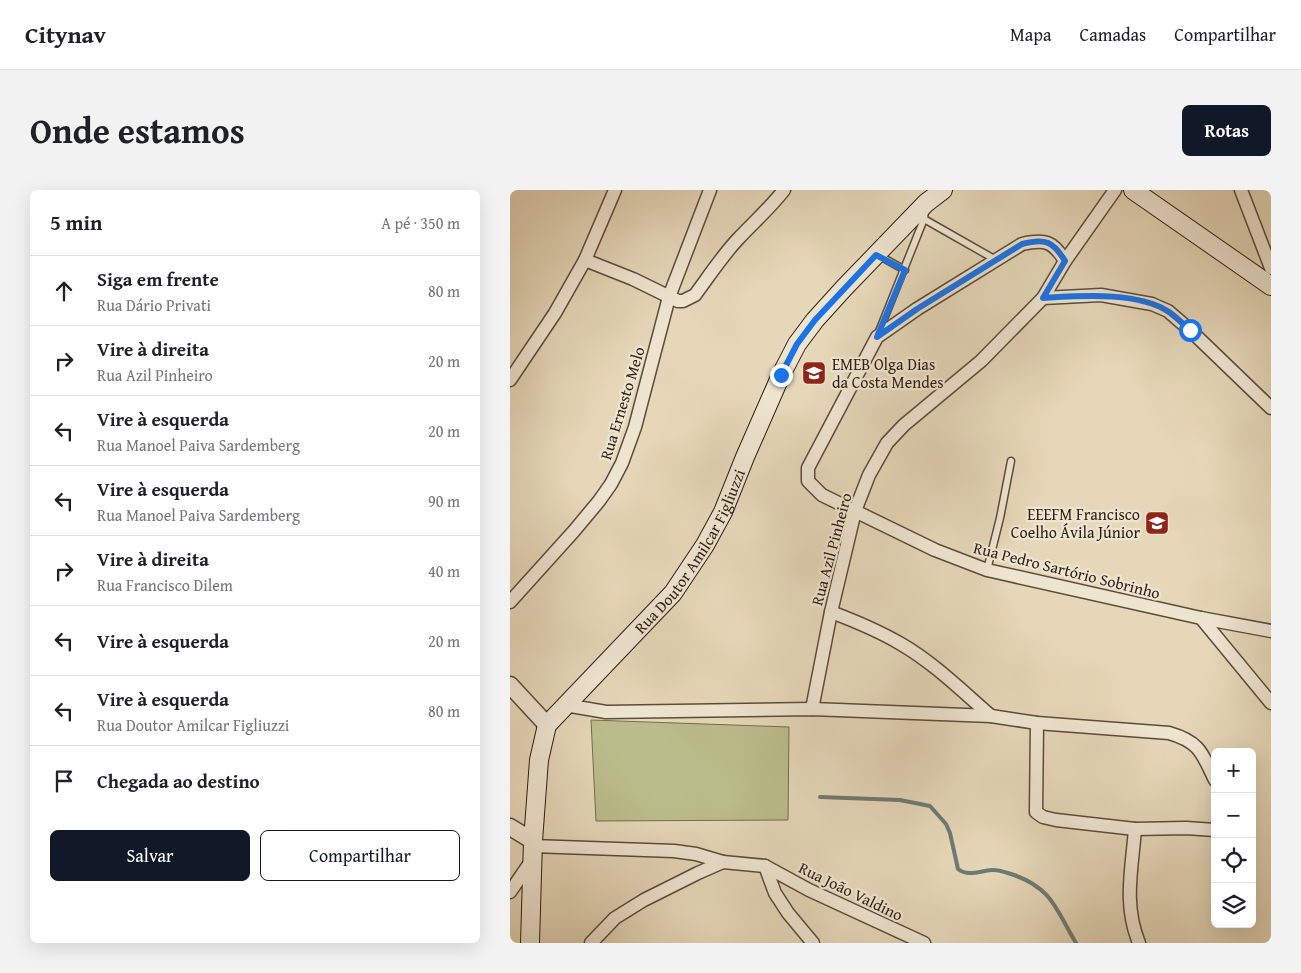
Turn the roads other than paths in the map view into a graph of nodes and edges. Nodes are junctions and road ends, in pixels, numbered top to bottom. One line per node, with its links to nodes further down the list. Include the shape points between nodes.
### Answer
1 (614, 190): 10 (street)
2 (710, 190): 16 (street, Rua Ernesto Melo)
3 (784, 190): 16 (street, via 764,215 738,239 695,295 683,301)
4 (943, 190): 8 (main road, Rua Doutor Amilcar Figliuzzi)
5 (1115, 190): 12 (street, Rua Azil Pinheiro)
6 (1133, 190): 15 (main road)
7 (1241, 190): 13 (street)
8 (927, 204): 9 (main road, Rua Doutor Amilcar Figliuzzi); 11 (lane); 14 (lane)
9 (876, 255): 14 (lane); 30 (main road, Rua Doutor Amilcar Figliuzzi, via 797,344 723,512 673,593)
10 (585, 260): 16 (street); 19 (street)
11 (996, 260): 12 (street, via 1022,244 1046,241); 18 (street)
12 (1065, 261): 17 (street, Rua Azil Pinheiro)
13 (1271, 268)
14 (905, 270): 18 (lane)
15 (1271, 286)
16 (669, 297): 24 (street, Rua Ernesto Melo, via 635,427 612,484)
17 (1043, 298): 20 (street, via 1101,295 1152,304 1168,311); 22 (street, Rua Azil Pinheiro, via 982,361 904,425 887,444 869,475)
18 (877, 337): 22 (street, Rua Pedro Sartório Sobrinho, via 808,468 808,481 812,486 822,495)
19 (510, 380)
20 (1271, 408)
21 (1011, 461): 23 (lane)
22 (855, 511): 23 (street, Rua Pedro Sartório Sobrinho, via 935,550); 25 (street, Rua Azil Pinheiro)
23 (987, 570): 26 (street, Rua Pedro Sartório Sobrinho)
24 (510, 602)
25 (831, 612): 31 (street, Rua Azil Pinheiro); 32 (street, via 902,644)
26 (1201, 618): 27 (street, Rua Pedro Sartório Sobrinho); 29 (street)
27 (1271, 631)
28 (510, 685): 34 (street)
29 (1271, 703)
30 (565, 705): 31 (street, via 606,712); 34 (main road, Rua Doutor Amilcar Figliuzzi)
31 (812, 709): 32 (street)
32 (992, 716): 33 (street)
33 (1037, 723): 35 (street, via 1169,733 1187,738 1199,749); 37 (street, via 1036,812 1056,820)
34 (547, 725): 39 (main road, Rua Doutor Amilcar Figliuzzi, via 539,760)
35 (1211, 772)
36 (510, 827): 39 (street)
37 (1136, 829): 38 (street); 47 (street, via 1129,906)
38 (1211, 830)
39 (532, 849): 40 (street, via 674,851); 42 (street); 43 (main road, Rua Doutor Amilcar Figliuzzi)
40 (723, 862): 41 (street); 44 (street, via 644,900 615,918)
41 (765, 866): 45 (street, via 774,893); 46 (street, Rua João Valdino)
42 (510, 892)
43 (530, 943)
44 (591, 943)
45 (813, 943)
46 (924, 943)
47 (1139, 943)

